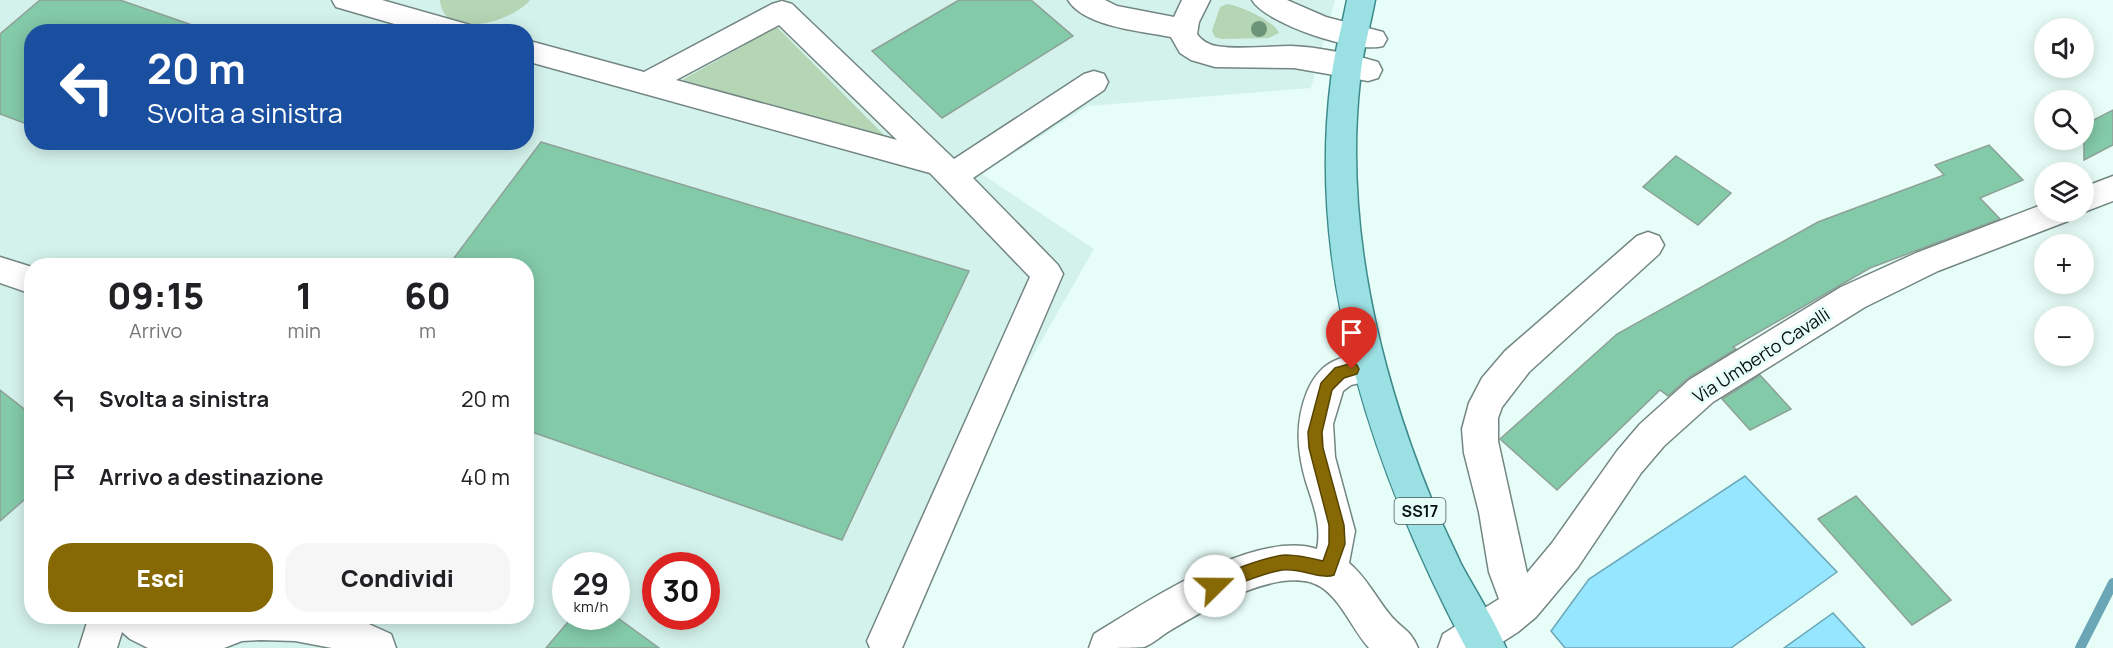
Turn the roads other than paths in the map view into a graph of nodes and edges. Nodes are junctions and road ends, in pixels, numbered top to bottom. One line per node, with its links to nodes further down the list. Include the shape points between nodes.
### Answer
1 (346, 0): 9 (street)
2 (1082, 0): 10 (street, via 1110,15)
3 (1196, 0): 10 (street)
4 (1266, 0): 8 (street)
5 (1361, 0): 11 (main road)
6 (1383, 0): 11 (main road)
7 (793, 6): 16 (street); 17 (street)
8 (1295, 18): 11 (street); 13 (street, via 1306,31 1305,43 1299,51)
9 (432, 24)
10 (1183, 29): 13 (street, via 1190,47 1210,56)
11 (1363, 37): 14 (main road)
12 (534, 52): 16 (street)
13 (1281, 57): 14 (street)
14 (1357, 67): 24 (main road, via 1357,252)
15 (1094, 82): 17 (street)
16 (647, 83): 17 (street)
17 (946, 170): 33 (street, via 1047,274)
18 (2113, 188): 19 (street)
19 (2094, 196)
20 (2034, 221): 26 (street, Via Umberto Cavalli, via 1927,262 1853,297 1701,391 1652,435 1629,462 1565,555)
21 (1648, 245): 26 (street, via 1522,358 1486,401 1481,419 1482,447 1507,569)
22 (0, 270): 23 (street)
23 (24, 278)
24 (1365, 351): 25 (street, via 1326,387 1315,432 1337,525 1337,544); 34 (main road, SS17, via 1403,469)
25 (1328, 570): 36 (street, via 1284,562 1230,578); 37 (street, via 1345,583 1384,637)
26 (1523, 603): 34 (street, Via Umberto Cavalli)
27 (106, 624): 35 (street)
28 (139, 624): 31 (street, via 158,635 185,639)
29 (261, 624): 31 (street)
30 (312, 624): 32 (street)
31 (226, 630)
32 (370, 637)
33 (886, 641)
34 (1474, 643)
35 (98, 648)
36 (1108, 648)
37 (1400, 648)

